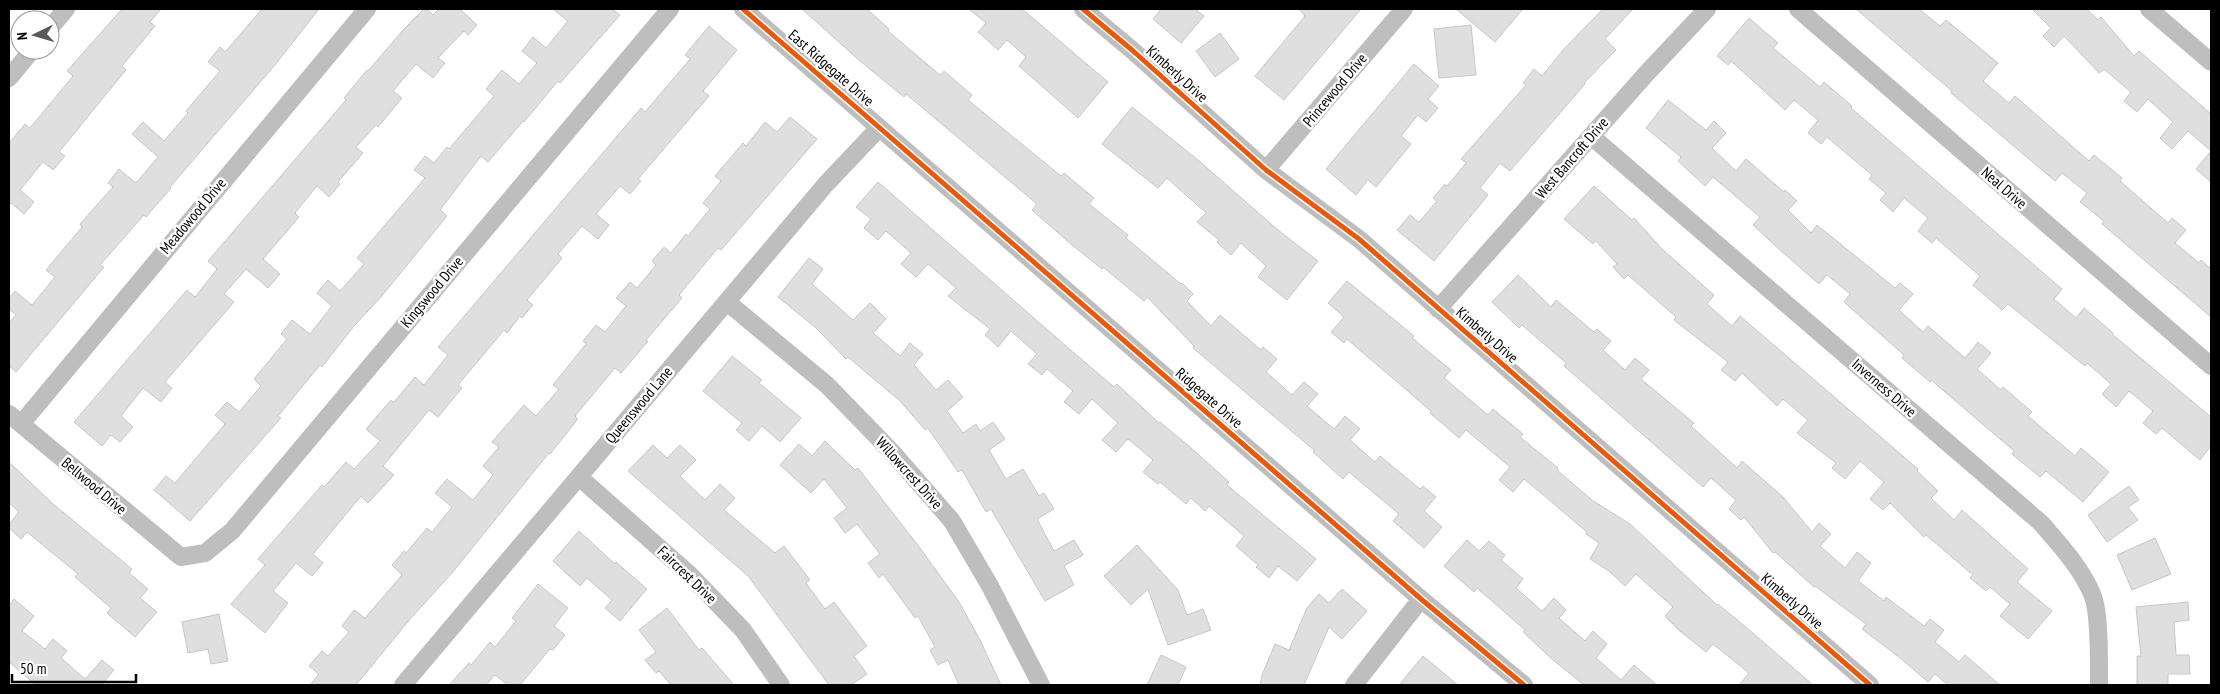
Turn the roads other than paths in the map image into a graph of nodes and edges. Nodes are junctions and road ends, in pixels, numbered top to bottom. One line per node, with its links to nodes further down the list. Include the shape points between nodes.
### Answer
1 (366, 9): 18 (street, Meadowood Drive)
2 (670, 9): 20 (street, Kingswood Drive, via 232,531 205,553)
3 (743, 9): 12 (street, East Ridgegate Drive)
4 (1083, 9): 14 (street, Kimberly Drive)
5 (1404, 9): 14 (street, Princewood Drive)
6 (1707, 9): 13 (street, West Bancroft Drive)
7 (1798, 9): 17 (street, Neal Drive)
8 (2149, 9): 10 (street)
9 (24, 60): 11 (street)
10 (2211, 62)
11 (9, 78)
12 (879, 128): 15 (street, Queenswood Lane, via 826,184); 21 (street, Ridgegate Drive)
13 (1591, 136): 16 (street, West Bancroft Drive); 28 (street, Inverness Drive, via 2041,523 2070,555 2093,596)
14 (1266, 170): 16 (street, Kimberly Drive, via 1354,234)
15 (727, 302): 19 (street, Queenswood Lane); 24 (street, Willowcrest Drive, via 827,385 892,452 952,521 990,586)
16 (1438, 309): 27 (street, Kimberly Drive)
17 (2211, 366)
18 (15, 419): 20 (street, Bellwood Drive)
19 (579, 477): 22 (street, Queenswood Lane); 23 (street, Faircrest Drive, via 689,574 723,609 743,630)
20 (181, 557)
21 (1421, 599): 25 (street); 26 (street, Ridgegate Drive)
22 (403, 685)
23 (781, 685)
24 (1040, 685)
25 (1354, 685)
26 (1524, 685)
27 (1870, 685)
28 (2099, 685)

